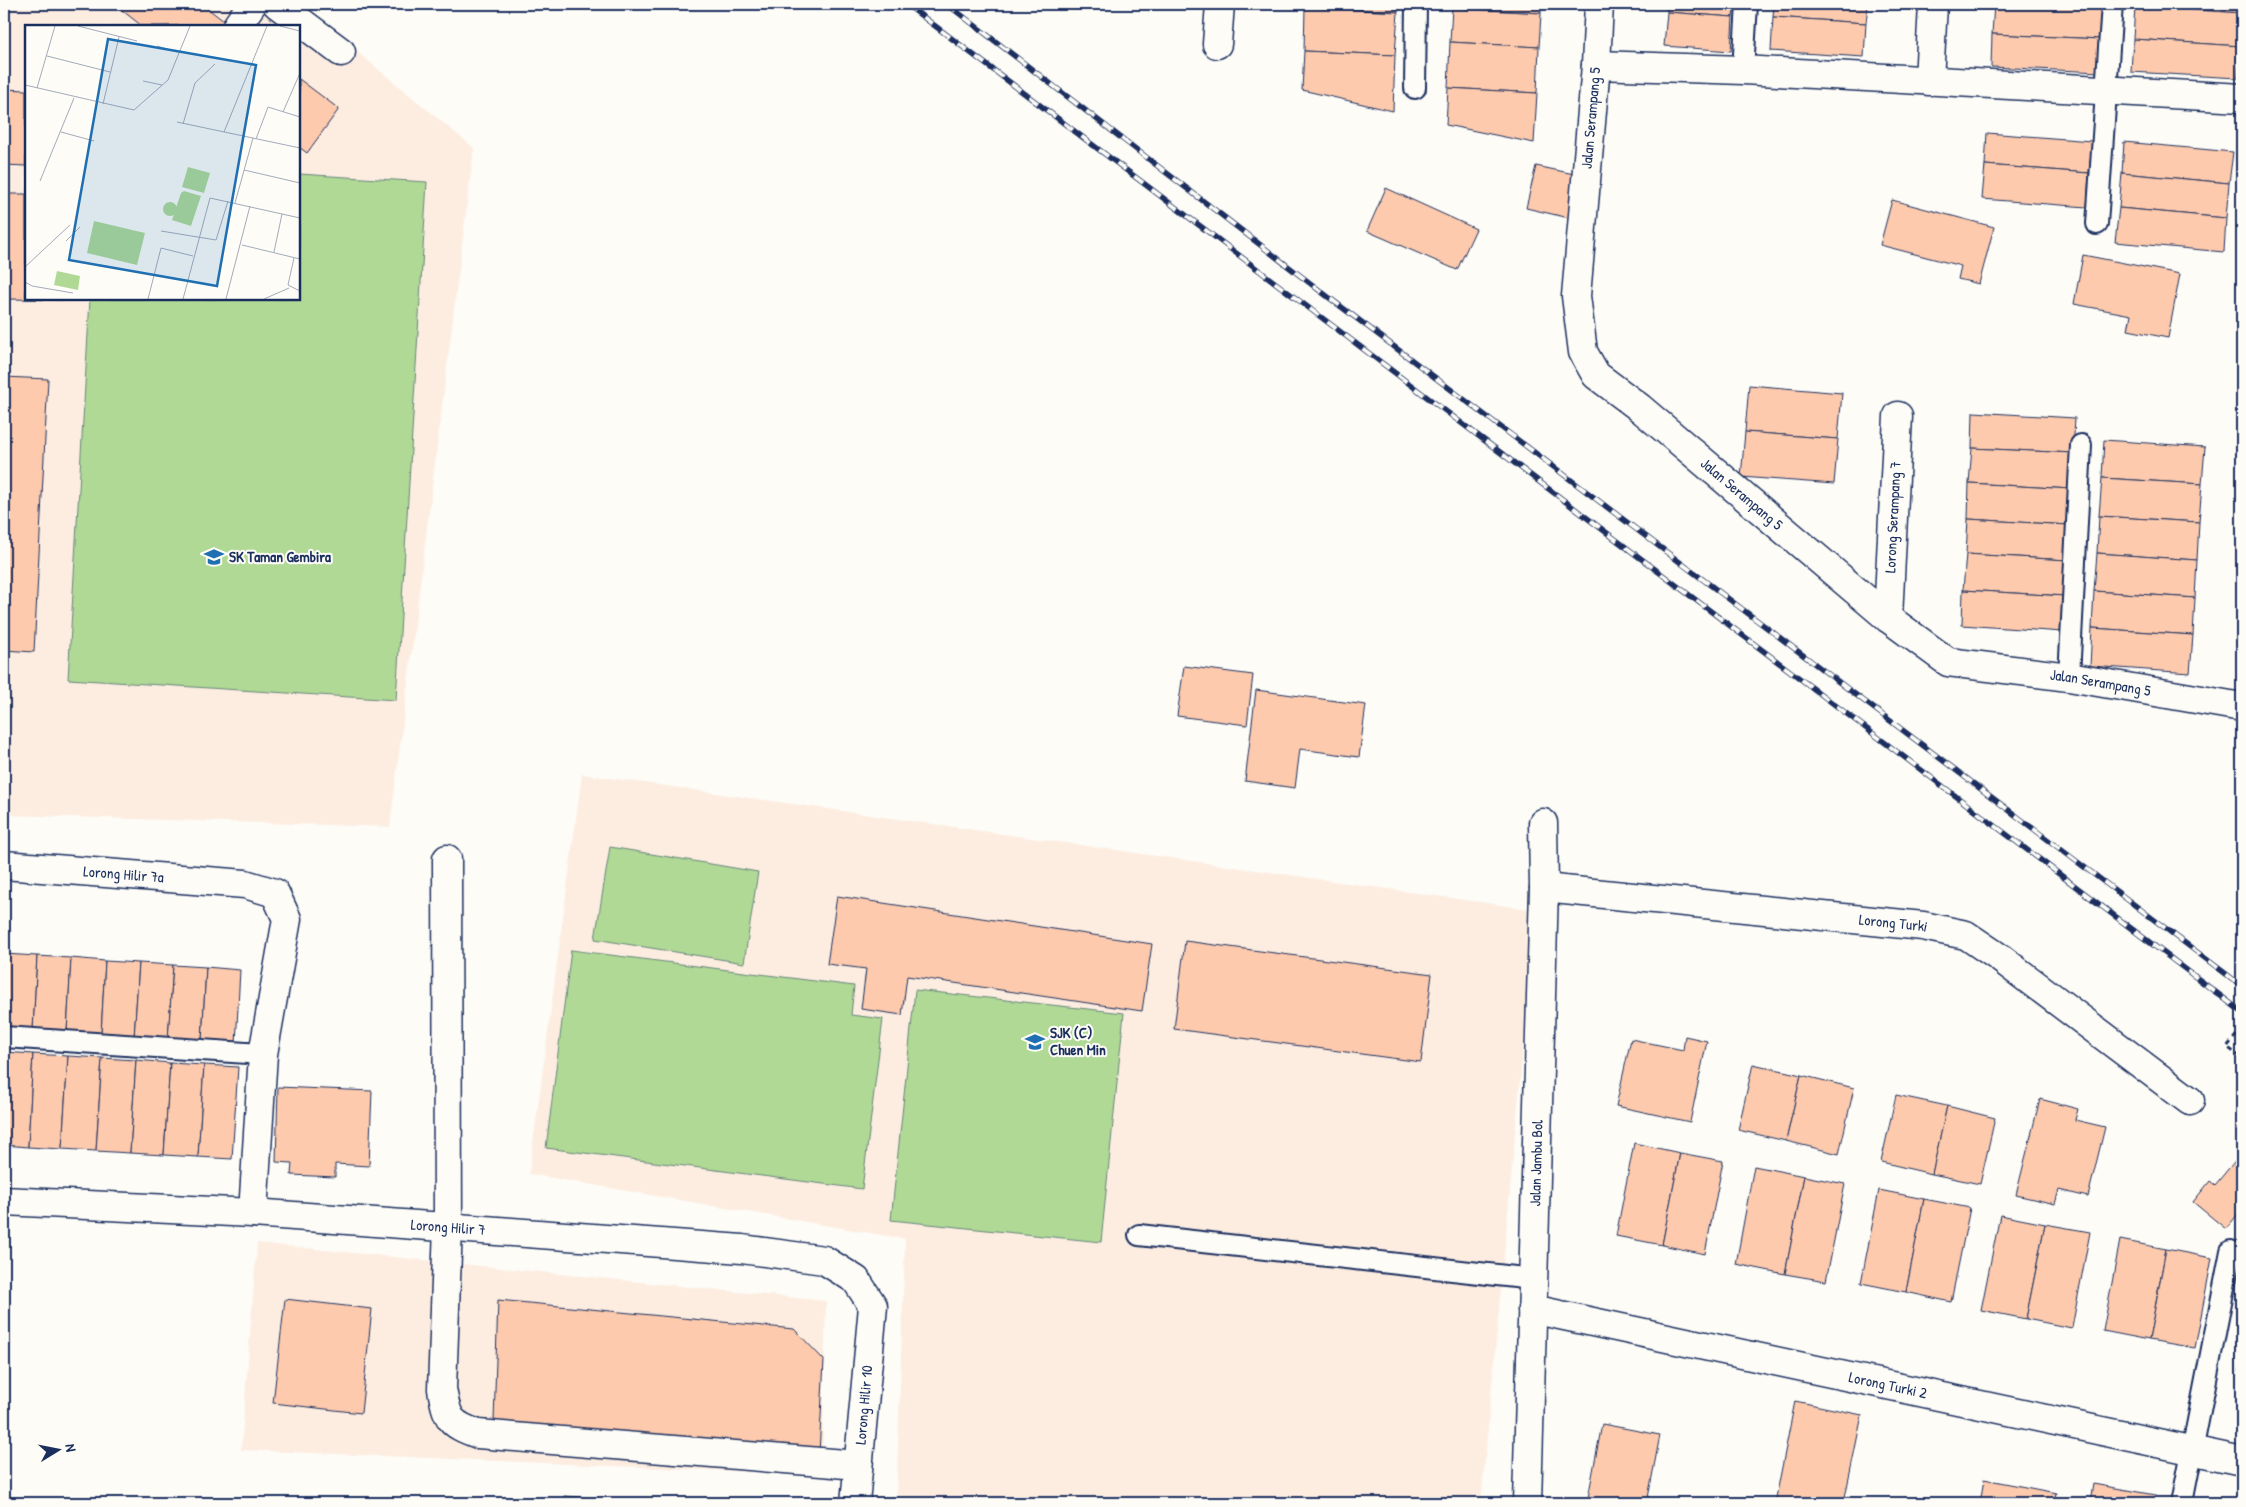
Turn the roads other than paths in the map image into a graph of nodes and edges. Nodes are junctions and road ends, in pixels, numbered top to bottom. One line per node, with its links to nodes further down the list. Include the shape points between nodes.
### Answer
1 (252, 4): 9 (street)
2 (277, 4): 11 (street)
3 (1220, 4): 10 (street)
4 (1416, 4): 15 (lane)
5 (1598, 4): 12 (street, Jalan Serampang 5)
6 (1747, 4): 13 (lane)
7 (1933, 4): 14 (street)
8 (2112, 4): 16 (lane)
9 (238, 25)
10 (1217, 44)
11 (341, 52)
12 (1596, 65): 13 (street); 21 (street, Jalan Serampang 5, via 1576,296 1583,352 1596,375 1640,408)
13 (1743, 70): 14 (street)
14 (1929, 81): 16 (street)
15 (1415, 88)
16 (2108, 90): 17 (street); 18 (lane)
17 (2242, 98)
18 (2096, 224)
19 (1898, 416): 21 (street, Lorong Serampang 7)
20 (2081, 444): 22 (lane)
21 (1888, 618): 22 (street, Jalan Serampang 5, via 1948,662)
22 (2069, 677): 23 (street, Jalan Serampang 5)
23 (2242, 707)
24 (1543, 824): 27 (street, Jalan Jambu Bol)
25 (447, 858): 33 (street)
26 (4, 865): 29 (street, Lorong Hilir 7a, via 244,884 275,893 287,919)
27 (1544, 888): 30 (street, Lorong Turki, via 1924,926 1966,935); 36 (street, Jalan Jambu Bol)
28 (4, 1038): 29 (lane)
29 (263, 1054): 32 (street, Lorong Hilir 7a)
30 (2190, 1101)
31 (4, 1200): 32 (street, Lorong Hilir 7)
32 (253, 1213): 33 (street, Lorong Hilir 7)
33 (448, 1227): 37 (street, Lorong Hilir 7, via 742,1250 824,1260 856,1280); 41 (street, via 442,1389 446,1414 457,1427 478,1434)
34 (1139, 1235): 36 (lane)
35 (2231, 1251): 39 (lane)
36 (1533, 1279): 38 (street, Jalan Jambu Bol)
37 (873, 1306): 41 (street, Lorong Hilir 10)
38 (1532, 1309): 39 (street, Lorong Turki 2); 43 (street, Jalan Jambu Bol)
39 (2193, 1451): 40 (street, Lorong Turki 2); 44 (lane)
40 (2242, 1462)
41 (858, 1464): 42 (street, Lorong Hilir 10)
42 (855, 1503)
43 (1527, 1503)
44 (2182, 1503)

